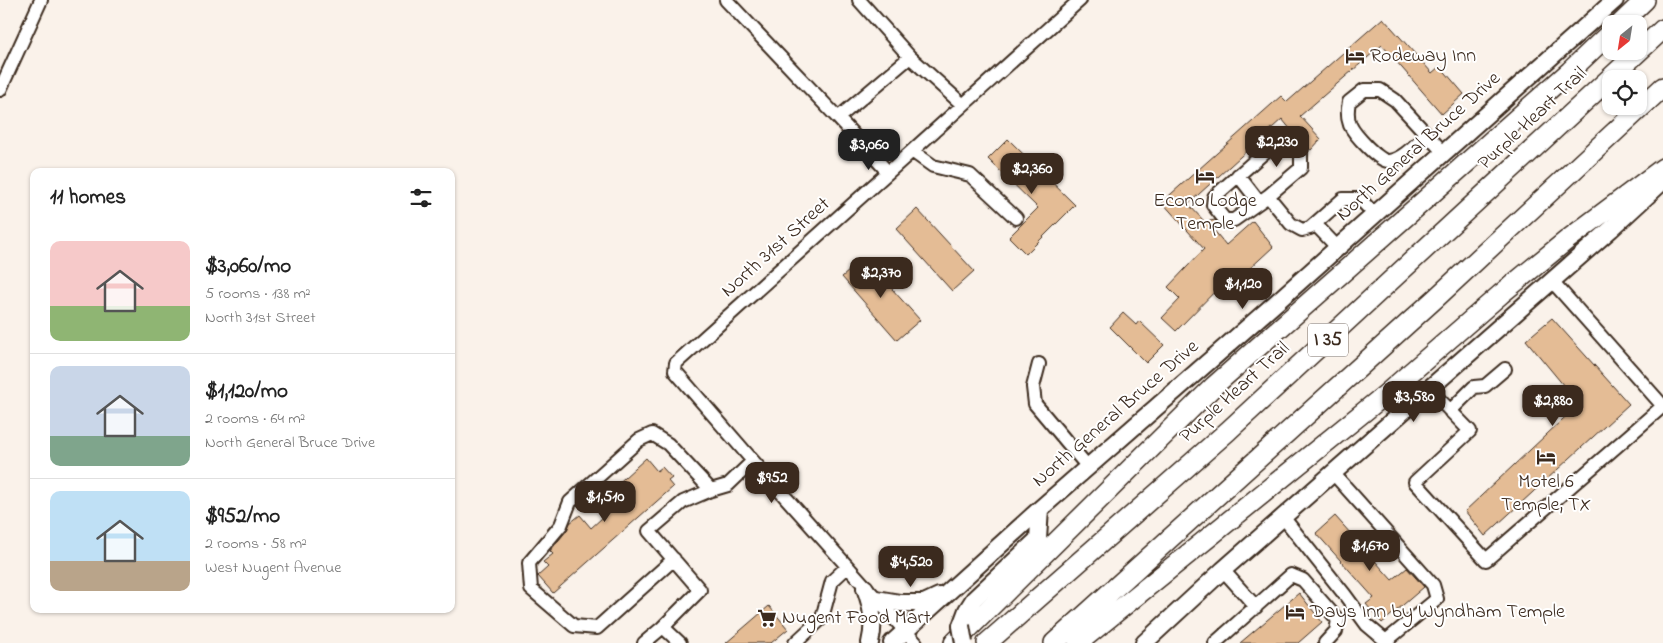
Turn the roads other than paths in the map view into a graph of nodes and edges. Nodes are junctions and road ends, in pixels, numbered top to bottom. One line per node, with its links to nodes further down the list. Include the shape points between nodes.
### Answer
1 (41, 0): 12 (street)
2 (726, 0): 14 (street)
3 (859, 0): 10 (street)
4 (1615, 0): 17 (main road, North General Bruce Drive)
5 (1644, 0): 7 (highway)
6 (1072, 2): 13 (street, North 31st Street)
7 (1629, 15)
8 (1663, 29): 53 (highway, Purple Heart Trail / I 35, via 1228,431)
9 (1602, 41): 45 (highway, via 1214,386)
10 (910, 57): 13 (street); 14 (street)
11 (1663, 88): 54 (highway, I 35)
12 (0, 90)
13 (963, 105): 16 (street, North 31st Street)
14 (838, 118): 19 (street)
15 (1426, 134): 15 (street, via 1395,100 1380,90 1364,90 1349,102 1347,114 1351,127 1379,159 1386,162 1399,158); 17 (street)
16 (912, 151): 19 (street, North 31st Street); 24 (street, via 933,166 970,175)
17 (1444, 153): 23 (main road, North General Bruce Drive)
18 (1663, 168): 55 (highway, via 1560,246 1386,394)
19 (888, 172): 32 (street, North 31st Street, via 676,363 675,371)
20 (1238, 175): 22 (street); 22 (street, via 1214,197 1213,205 1225,220 1234,220); 22 (street, via 1276,142 1287,140 1301,154 1301,168)
21 (1663, 180): 27 (main road)
22 (1264, 199): 25 (street, via 1302,230)
23 (1375, 215): 25 (street, via 1360,199 1343,199); 26 (main road, North General Bruce Drive)
24 (1016, 218)
25 (1315, 224): 26 (street)
26 (1338, 248): 33 (main road, North General Bruce Drive)
27 (1552, 281): 30 (main road); 31 (street, via 1662,406 1486,560 1414,482 1470,432)
28 (1039, 364): 33 (street, via 1033,388 1035,404)
29 (1505, 369): 31 (street, via 1485,386 1474,388)
30 (1429, 389): 31 (street); 34 (main road)
31 (1450, 411)
32 (753, 461): 35 (street, via 728,486); 39 (street)
33 (1088, 467): 36 (main road, North General Bruce Drive)
34 (1332, 472): 37 (main road); 37 (street, via 1433,585 1437,599 1386,641 1367,625)
35 (711, 490): 38 (street, via 683,502 649,531); 38 (street, via 668,444 652,434 639,440 570,502 561,525 529,562 531,589 574,626 597,628)
36 (1040, 509): 41 (main road, North General Bruce Drive); 45 (main road, via 1038,539 974,599 966,610)
37 (1283, 517): 40 (main road)
38 (674, 559): 44 (street, via 700,590)
39 (847, 567): 42 (street); 49 (street, via 832,582 822,618)
40 (1223, 570): 43 (street); 56 (main road)
41 (948, 592): 42 (main road, via 924,603 900,603); 46 (main road, North General Bruce Drive)
42 (871, 593): 46 (street); 50 (main road, via 874,630)
43 (1256, 607): 57 (street); 58 (street, via 1291,575 1303,580 1338,620 1336,631)
44 (663, 627): 47 (street); 48 (street)
45 (958, 635): 52 (main road, bridge)
46 (910, 637): 51 (main road, North General Bruce Drive)
47 (644, 643)
48 (680, 643)
49 (795, 643)
50 (870, 643)
51 (892, 643)
52 (964, 643)
53 (987, 643)
54 (1054, 643)
55 (1078, 643)
56 (1144, 643)
57 (1215, 643)
58 (1326, 643)

